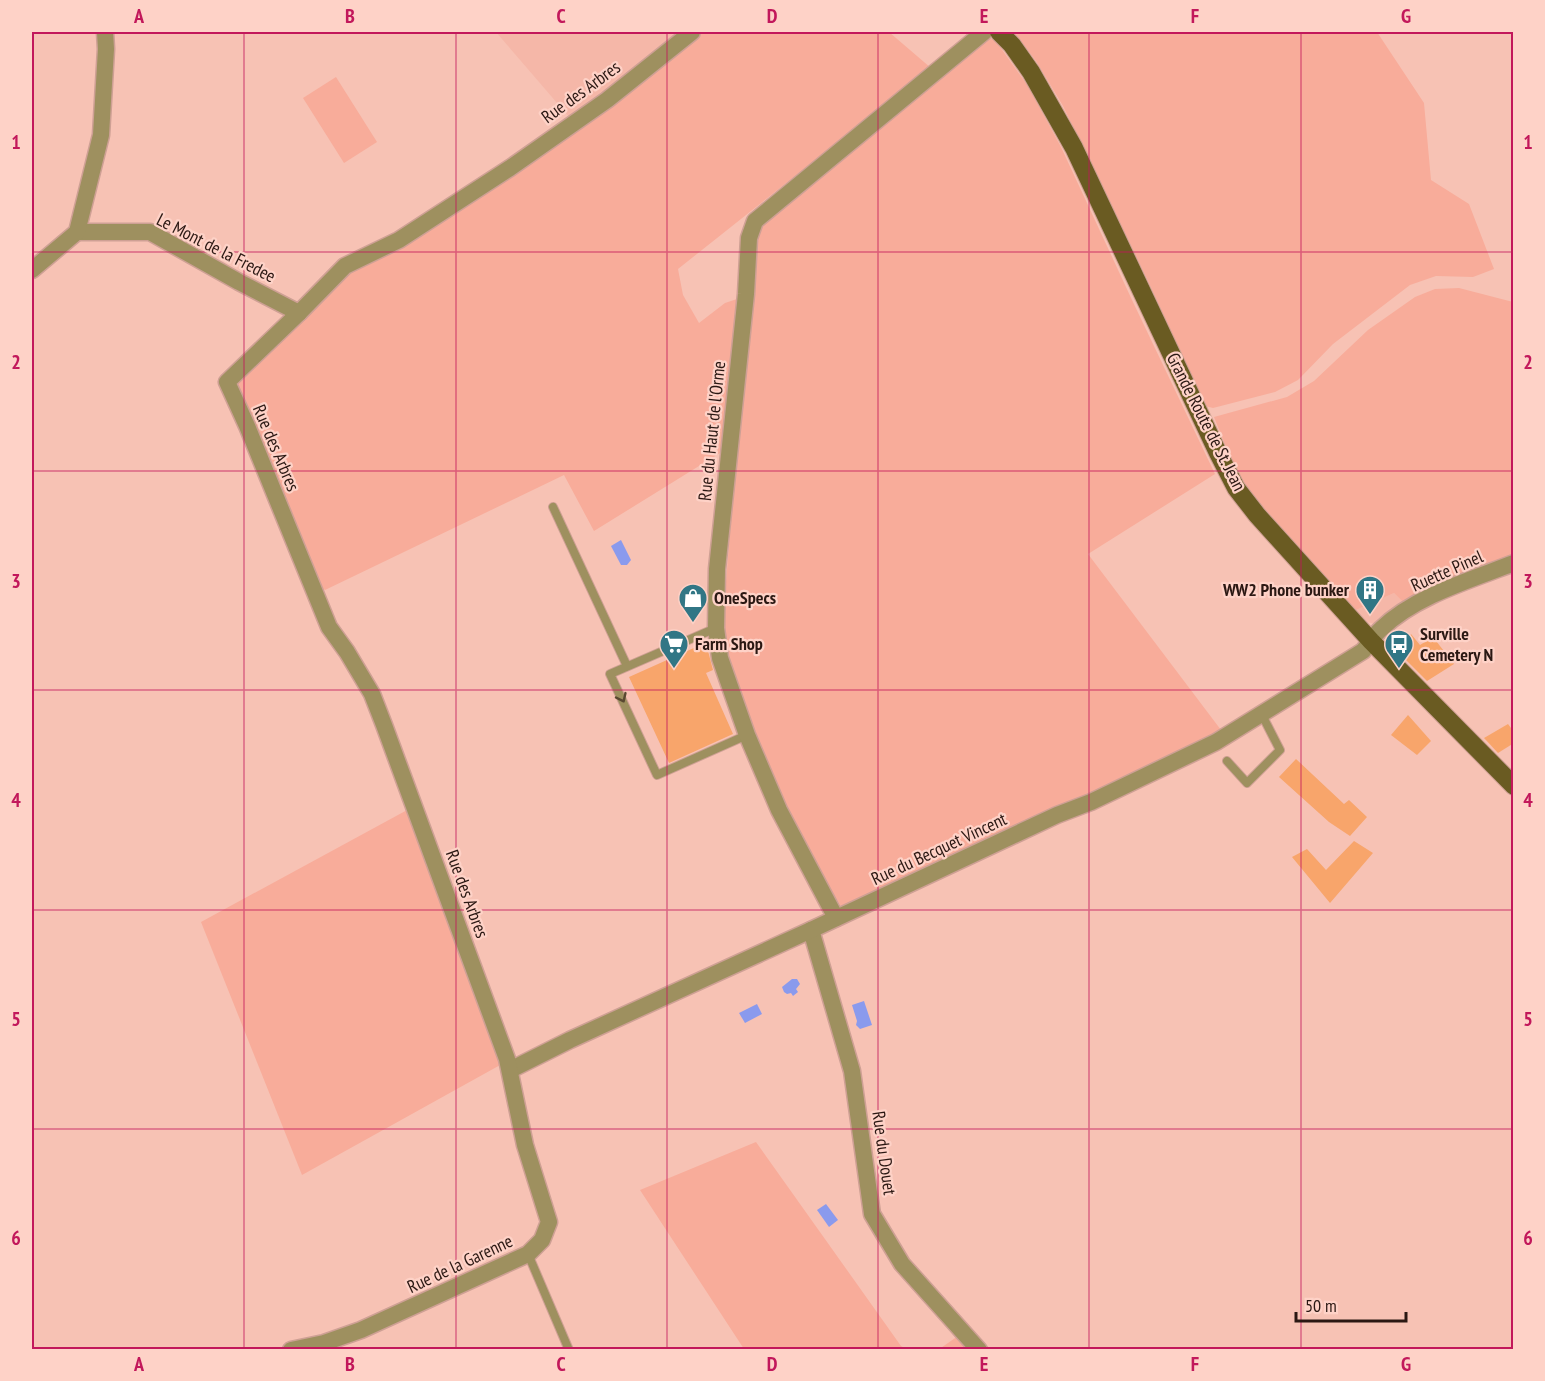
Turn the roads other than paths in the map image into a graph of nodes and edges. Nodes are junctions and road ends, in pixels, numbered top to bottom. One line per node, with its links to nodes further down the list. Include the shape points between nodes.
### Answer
1 (105, 32): 5 (street, via 101,135)
2 (692, 32): 7 (street, Rue des Arbres, via 607,100 510,168 399,240 345,266)
3 (984, 32): 10 (street, Rue du Haut de l'Orme, via 754,221 749,238 717,569)
4 (999, 32): 11 (main road, Grande Route de St. Jean, via 1032,72 1074,148 1236,488)
5 (77, 232): 6 (street); 7 (street, Le Mont de la Fredee, via 150,232)
6 (32, 270)
7 (299, 313): 19 (street, Rue des Arbres, via 227,382 329,627 372,694)
8 (553, 507): 12 (lane)
9 (1514, 563): 11 (street, Ruette Pinel, via 1442,591 1400,613)
10 (717, 628): 12 (lane); 14 (street, Rue du Haut de l'Orme, via 720,658)
11 (1371, 641): 13 (street, Rue du Becquet Vincent, via 1364,651); 16 (main road, Grande Route de St. Jean)
12 (627, 666): 14 (lane, one-way to 14, via 610,674 657,775)
13 (1262, 715): 15 (lane, via 1280,750 1246,783); 17 (street, Rue du Becquet Vincent, via 1180,760)
14 (747, 735): 17 (street, Rue du Haut de l'Orme, via 779,810)
15 (1227, 761)
16 (1514, 786)
17 (836, 918): 18 (street, Rue du Becquet Vincent)
18 (811, 930): 19 (street, Rue du Becquet Vincent); 23 (street, Rue du Douet, via 852,1071 872,1214 902,1264)
19 (510, 1070): 20 (street, Rue de la Garenne, via 525,1145 549,1222 542,1240)
20 (528, 1254): 21 (street, Rue de la Garenne, via 361,1330); 22 (lane)
21 (291, 1350)
22 (570, 1350)
23 (979, 1350)

